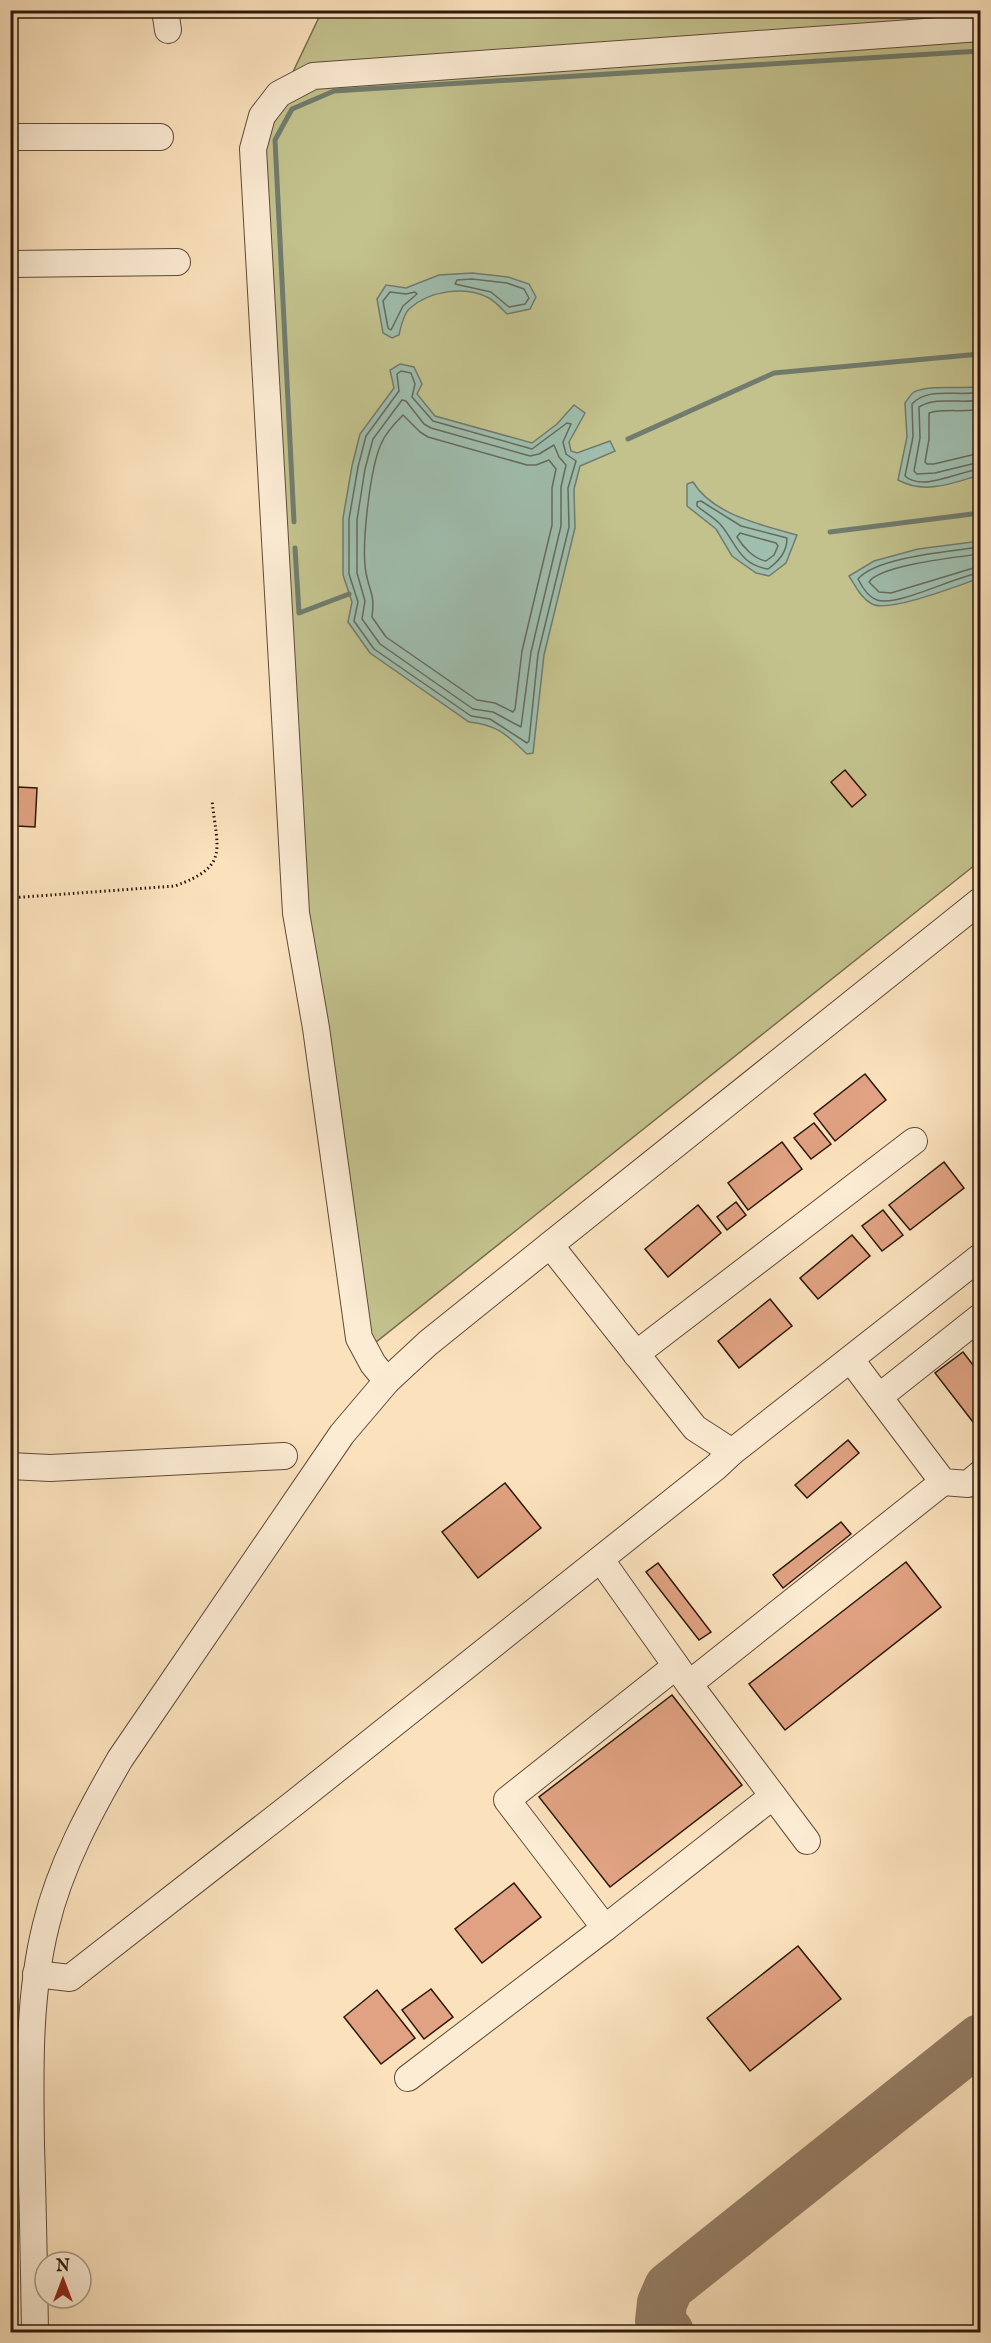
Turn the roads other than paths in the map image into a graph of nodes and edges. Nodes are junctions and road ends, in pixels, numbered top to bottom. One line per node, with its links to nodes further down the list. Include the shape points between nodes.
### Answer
1 (981, 28): 13 (street, via 314,76 279,94 262,116 253,150 296,913 359,1338)
2 (10, 138): 3 (street)
3 (160, 138)
4 (177, 262): 5 (street)
5 (10, 264)
6 (981, 901): 8 (street)
7 (914, 1141): 11 (street)
8 (550, 1245): 11 (street); 13 (street)
9 (981, 1257): 12 (street)
10 (981, 1317): 14 (street)
11 (636, 1354): 15 (street, via 695,1428)
12 (851, 1360): 14 (street); 15 (street)
13 (387, 1381): 25 (street, via 342,1434 120,1759 88,1814 62,1874)
14 (879, 1397): 19 (street)
15 (732, 1452): 20 (street)
16 (284, 1456): 17 (street, via 50,1468)
17 (10, 1466)
18 (981, 1474): 19 (street, via 968,1484)
19 (943, 1482): 21 (street)
20 (601, 1560): 21 (street); 25 (street, via 70,1978)
21 (682, 1675): 22 (street); 24 (street, via 507,1800)
22 (773, 1796): 23 (street); 24 (street)
23 (807, 1840)
24 (605, 1928): 26 (street)
25 (36, 1974): 27 (street, via 30,2058)
26 (408, 2078)
27 (35, 2332)

